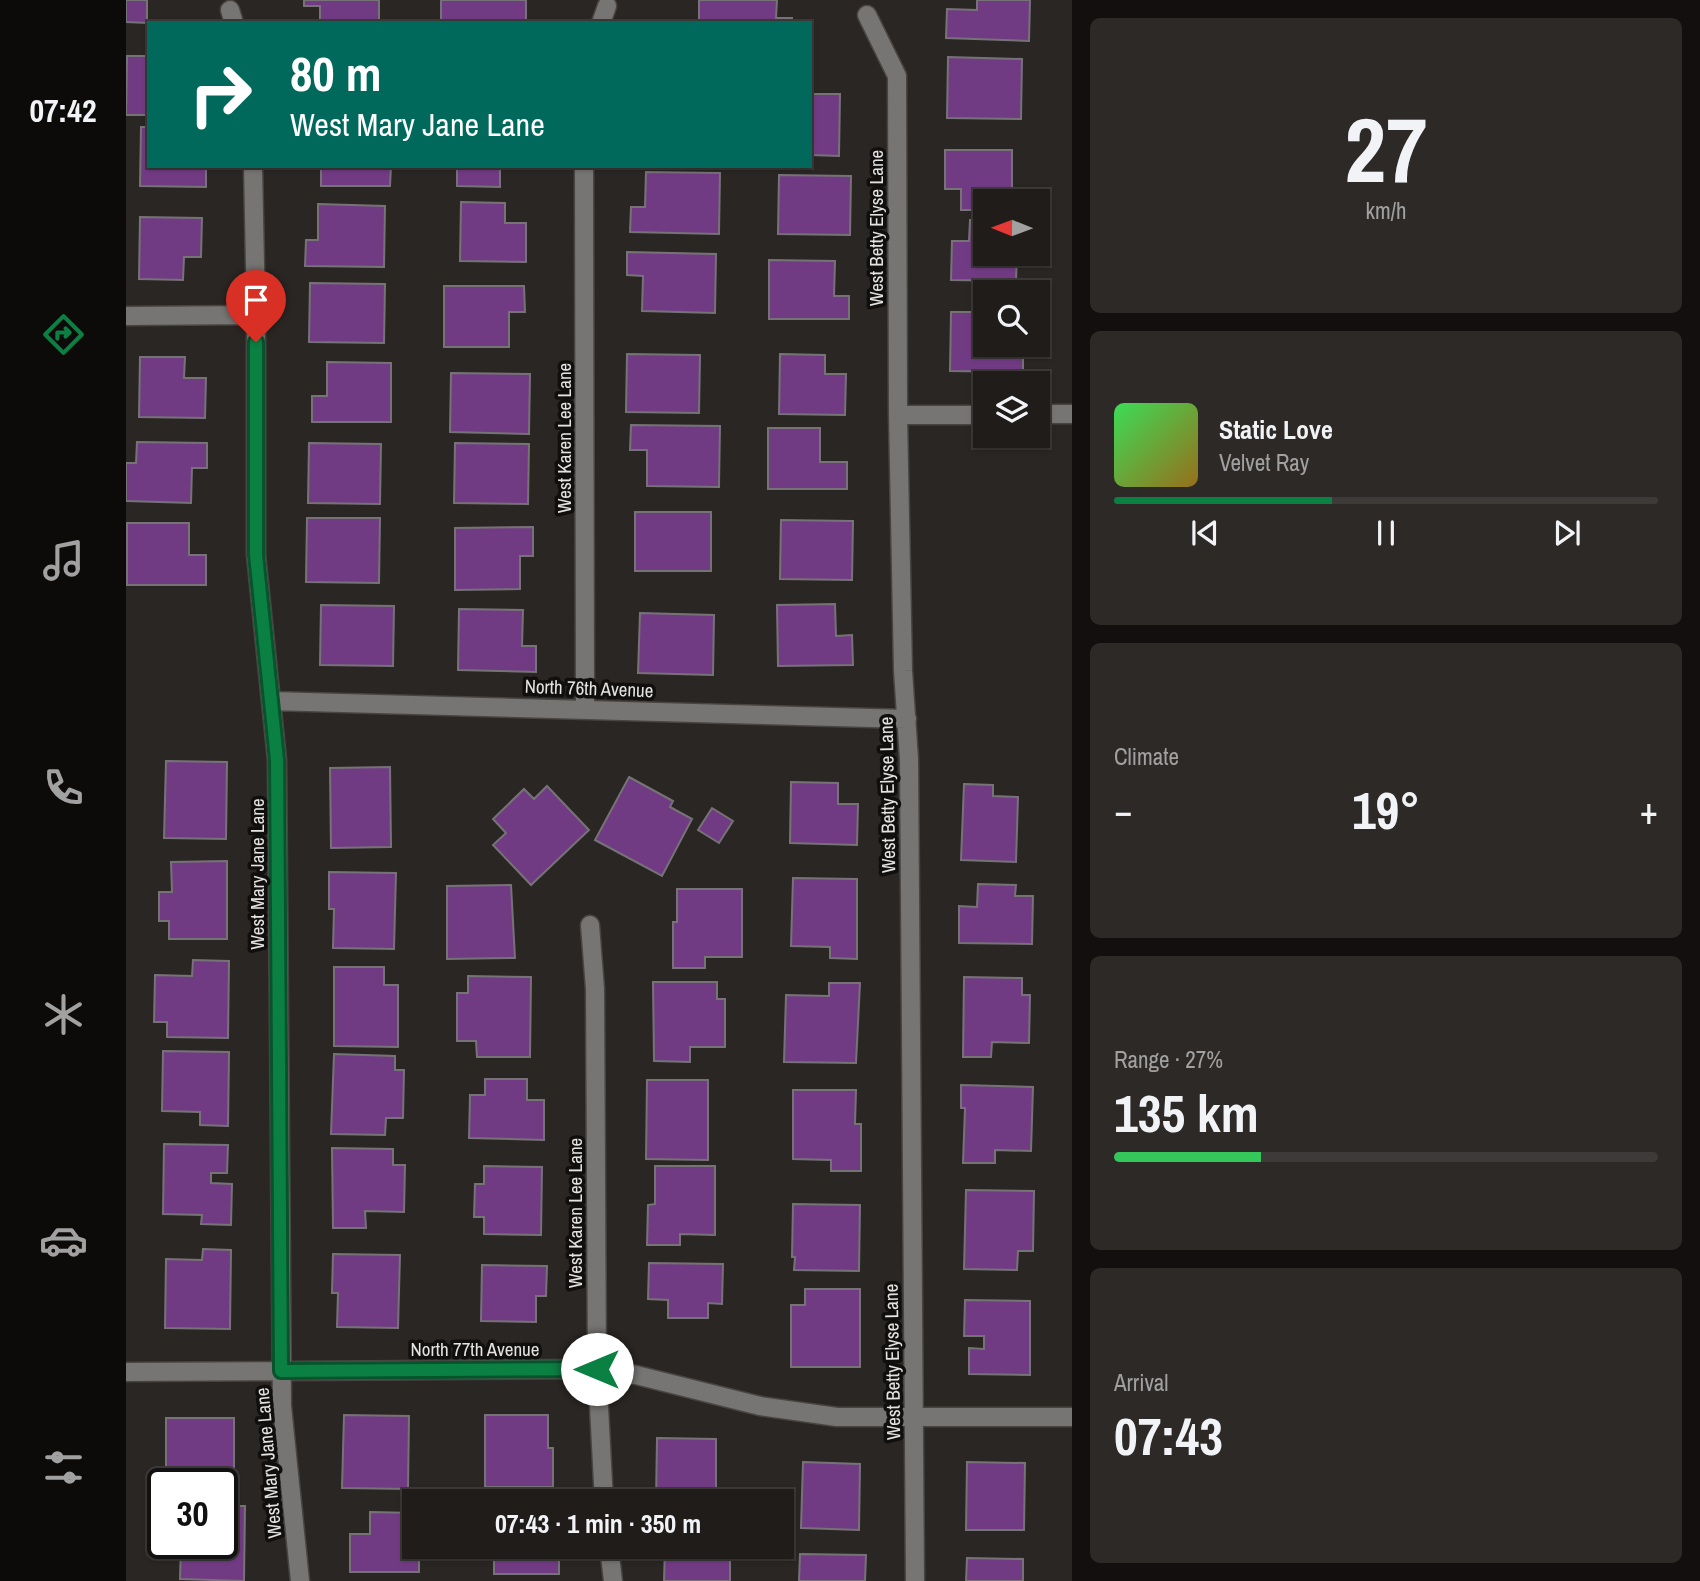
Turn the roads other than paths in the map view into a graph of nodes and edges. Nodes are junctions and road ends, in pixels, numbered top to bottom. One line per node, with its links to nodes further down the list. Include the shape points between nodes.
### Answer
1 (867, 15): 8 (street, West Betty Elyse Lane, via 897,76)
2 (253, 168): 4 (street, West Mary Jane Lane)
3 (584, 168): 11 (street, West Karen Lee Lane)
4 (256, 315): 5 (street); 10 (street, West Mary Jane Lane, via 256,555)
5 (126, 316)
6 (1050, 414): 7 (street)
7 (1072, 414)
8 (898, 415): 9 (street); 12 (street, West Betty Elyse Lane, via 902,671)
9 (973, 415)
10 (271, 701): 11 (street, North 76th Avenue); 15 (street, West Mary Jane Lane, via 277,760)
11 (585, 709): 12 (street, North 76th Avenue)
12 (907, 719): 17 (street, West Betty Elyse Lane)
13 (590, 925): 14 (street, West Karen Lee Lane, via 595,989)
14 (597, 1369): 15 (street, North 77th Avenue); 17 (street, North 77th Avenue, via 797,1413); 19 (street, West Karen Lee Lane)
15 (281, 1371): 16 (street, North 77th Avenue); 21 (street, West Mary Jane Lane)
16 (126, 1373)
17 (914, 1417): 18 (street, North 77th Avenue); 23 (street, West Betty Elyse Lane)
18 (1072, 1417)
19 (603, 1489)
20 (610, 1559): 22 (street)
21 (300, 1581)
22 (613, 1581)
23 (915, 1581)

